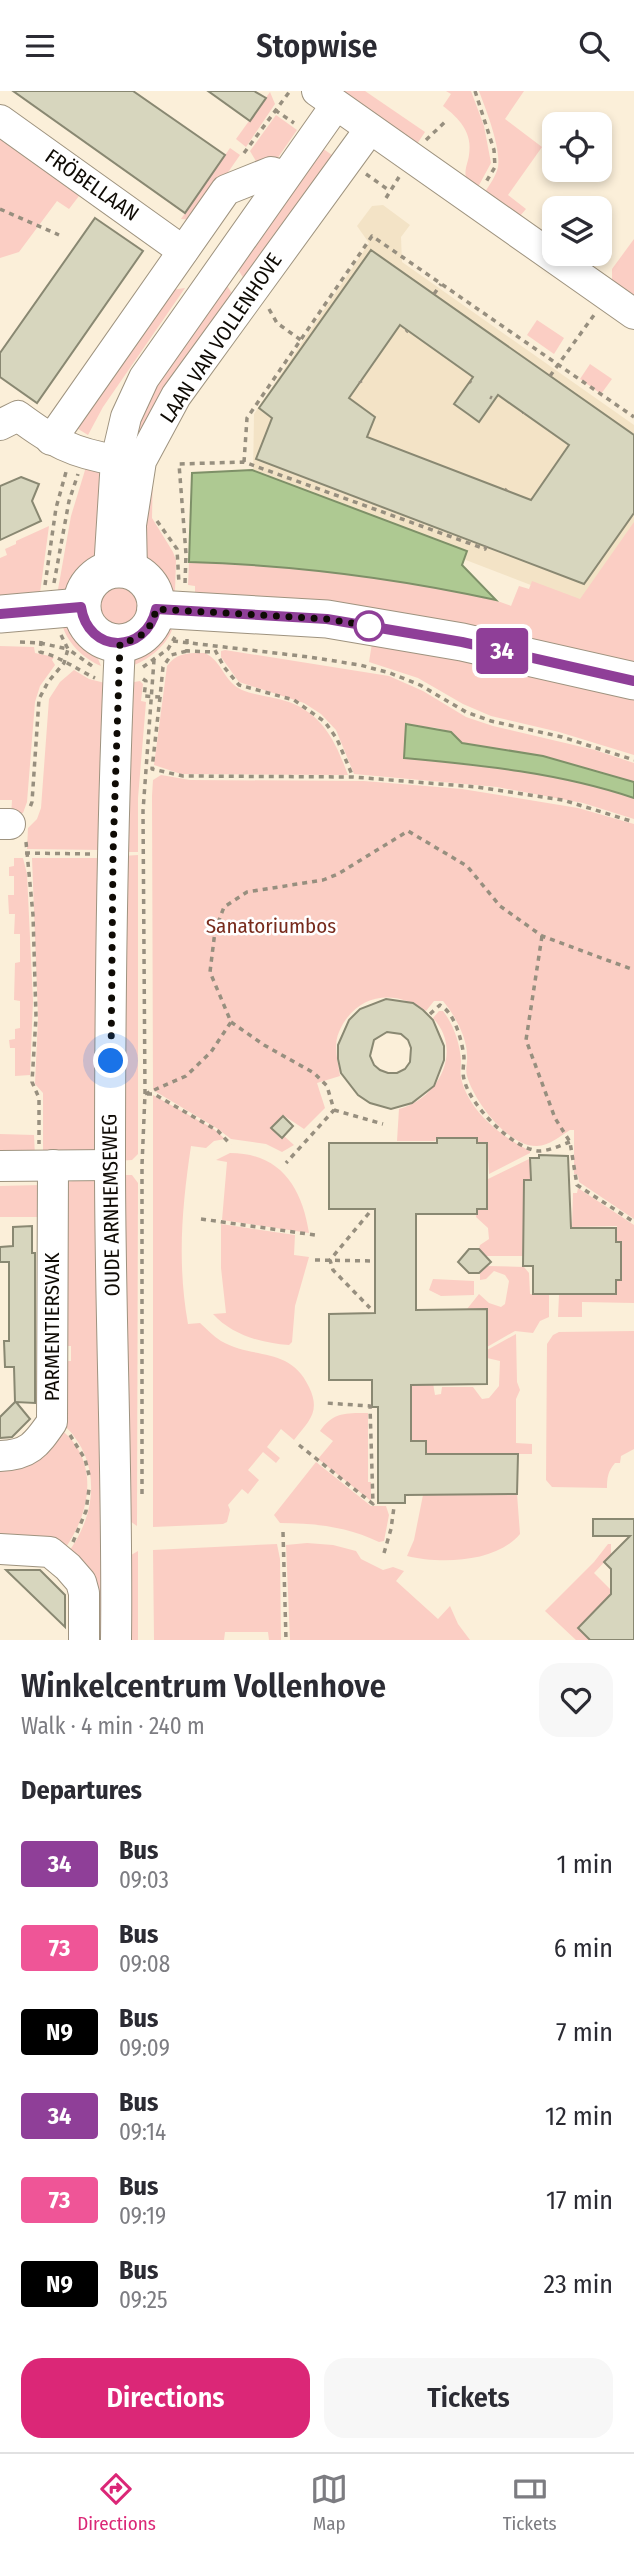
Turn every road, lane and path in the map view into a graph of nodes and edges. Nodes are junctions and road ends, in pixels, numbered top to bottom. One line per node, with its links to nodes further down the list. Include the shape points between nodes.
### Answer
1 (290, 91): 6 (path)
2 (475, 91): 8 (path, via 495,161)
3 (327, 98): 5 (street, LAAN VAN VOLLENHOVE); 7 (street, LAAN VAN VOLLENHOVE)
4 (0, 120): 11 (street, FRÖBELLAAN)
5 (370, 129): 8 (street, LAAN VAN VOLLENHOVE); 29 (street, LAAN VAN VOLLENHOVE, via 176,396 141,461)
6 (244, 153)
7 (285, 176): 11 (street, via 271,171 226,190); 12 (street, LAAN VAN VOLLENHOVE)
8 (474, 201): 16 (street, LAAN VAN VOLLENHOVE)
9 (0, 209): 10 (path)
10 (59, 235)
11 (183, 251): 13 (street)
12 (220, 271): 13 (street); 25 (street, LAAN VAN VOLLENHOVE, via 144,378 126,417)
13 (165, 276): 24 (street)
14 (441, 284): 15 (path); 19 (path, via 372,236); 20 (path)
15 (434, 294)
16 (608, 296): 17 (street, LAAN VAN VOLLENHOVE); 20 (path)
17 (634, 314)
18 (277, 323): 19 (path)
19 (303, 341): 26 (path, via 247,418)
20 (558, 365): 21 (path); 22 (path)
21 (550, 376)
22 (634, 417)
23 (0, 425): 24 (street, via 18,416)
24 (70, 449): 25 (street); 30 (path, via 69,501 54,586); 30 (path, via 48,557)
25 (116, 460): 29 (street, LAAN VAN VOLLENHOVE)
26 (244, 462): 28 (path); 31 (path, via 179,464 186,554)
27 (157, 520): 31 (path, via 177,549)
28 (486, 546)
29 (120, 571): 30 (main road, via 97,576 83,595); 31 (main road, via 150,585 155,597)
30 (59, 609): 32 (main road); 33 (main road, via 84,620 104,641)
31 (178, 620): 33 (main road); 34 (path); 35 (path, via 187,651); 37 (main road, via 327,619 462,642)
32 (7, 628): 41 (path, via 68,649 64,663 39,699 32,803)
33 (120, 643): 43 (street, OUDE ARNHEMSEWEG)
34 (215, 645): 35 (path); 39 (path, via 309,656 390,673 491,721)
35 (215, 652): 40 (path, via 239,685 294,700 325,722)
36 (154, 660): 48 (path, OUDE ARNHEMSEWEG, via 143,811)
37 (634, 681)
38 (160, 697): 40 (path, via 152,769 183,776)
39 (634, 760)
40 (352, 777): 42 (path, via 563,800)
41 (12, 822)
42 (634, 822)
43 (113, 854): 55 (path, via 26,853 36,1017 32,1082); 56 (street, OUDE ARNHEMSEWEG)
44 (542, 936): 45 (path); 47 (path, via 500,906 467,866 408,831 338,874 247,892 224,908 215,931 210,972); 51 (path, via 526,1040 555,1118)
45 (634, 970)
46 (430, 1013): 51 (path, via 440,1005 446,1008 464,1055 463,1078 497,1127 538,1151)
47 (231, 1022): 48 (path, via 211,1052 186,1076); 49 (path, via 314,1073 327,1086)
48 (145, 1094): 52 (path, via 154,1094 199,1119); 69 (path, OUDE ARNHEMSEWEG)
49 (334, 1110): 50 (path); 53 (path)
50 (383, 1124)
51 (570, 1142): 59 (path, via 576,1185)
52 (231, 1145)
53 (286, 1163)
54 (0, 1165): 55 (street)
55 (46, 1165): 56 (street); 66 (street, PARMENTIERSVAK)
56 (110, 1165): 76 (street, OUDE ARNHEMSEWEG)
57 (369, 1213): 62 (path)
58 (201, 1219): 60 (path)
59 (634, 1222)
60 (315, 1235)
61 (315, 1260): 62 (path)
62 (330, 1260): 63 (path); 64 (path, via 333,1270)
63 (373, 1262)
64 (370, 1308)
65 (326, 1403): 67 (path, via 370,1406 373,1504)
66 (52, 1421): 68 (street, PARMENTIERSVAK, via 39,1441 18,1455); 74 (path, via 79,1446 89,1471 83,1520 74,1541)
67 (299, 1445)
68 (0, 1456)
69 (142, 1497)
70 (394, 1507): 73 (path)
71 (283, 1532): 77 (path)
72 (0, 1549): 74 (street, via 37,1550)
73 (384, 1553)
74 (59, 1558): 75 (street, via 81,1582)
75 (84, 1640)
76 (116, 1640)
77 (286, 1640)

